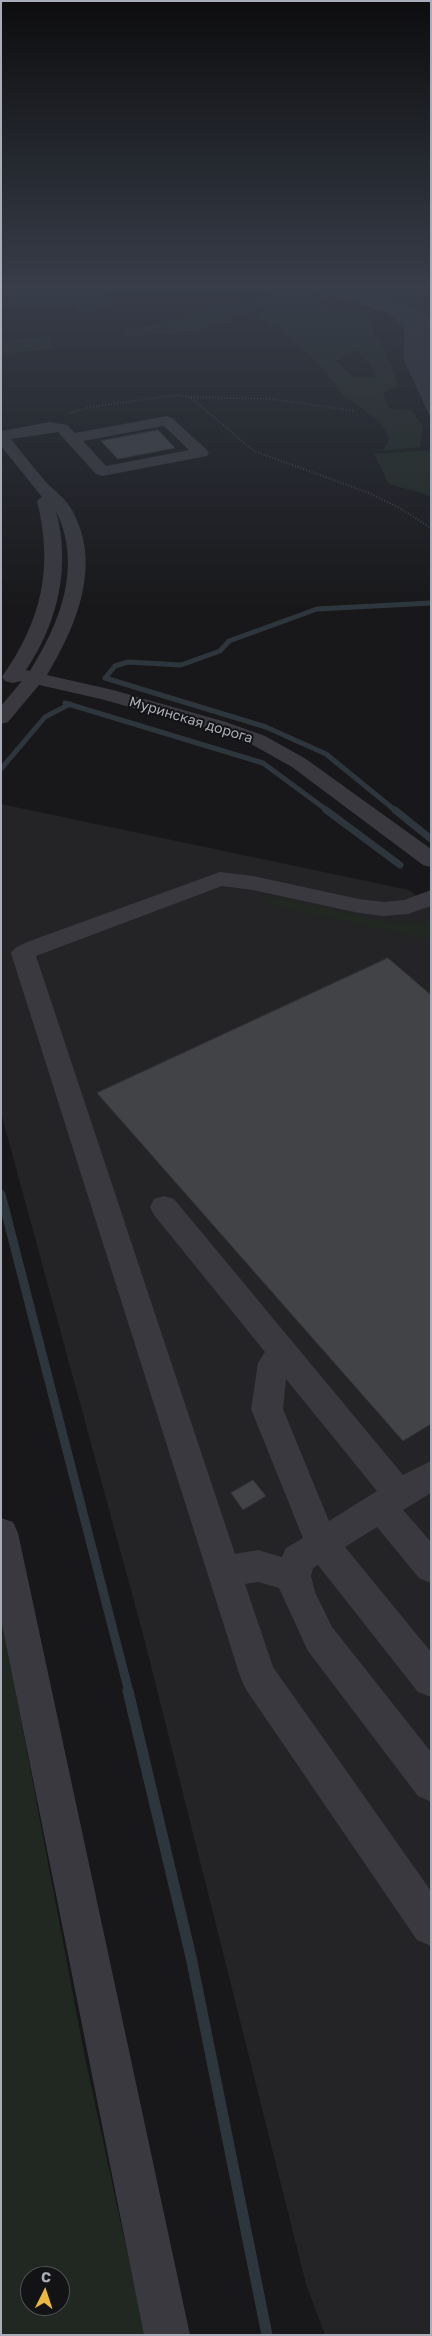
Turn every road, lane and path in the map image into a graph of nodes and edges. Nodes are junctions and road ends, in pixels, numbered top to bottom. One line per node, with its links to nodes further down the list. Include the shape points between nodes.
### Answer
1 (190, 397): 2 (path, via 272,399); 3 (path, via 176,395); 7 (path, via 254,451 369,493)
2 (355, 411)
3 (64, 414)
4 (1, 436): 5 (street, via 56,427 62,428); 6 (street)
5 (72, 438): 5 (street, via 167,421 201,452 102,471)
6 (39, 484): 8 (street, via 66,514 76,562 71,604 62,634); 9 (street, via 52,521 55,562 52,587 39,634)
7 (431, 528)
8 (52, 651): 10 (street); 12 (street, via 60,665 73,677)
9 (14, 673): 10 (street, Муринская дорога); 11 (street)
10 (36, 677): 12 (street, Муринская дорога); 13 (street)
11 (1, 690)
12 (106, 694): 13 (street, via 55,693 35,699); 14 (street, Муринская дорога, via 258,740 299,763)
13 (3, 716)
14 (431, 860)
15 (431, 897): 23 (street, via 408,907 384,909 220,879 23,954)
16 (164, 1207): 17 (street)
17 (285, 1354): 19 (street); 21 (street, via 273,1363 267,1409)
18 (431, 1475): 19 (street)
19 (390, 1501): 21 (street); 22 (street)
20 (1, 1533): 28 (street)
21 (322, 1544): 24 (street, via 298,1558); 25 (street)
22 (431, 1567)
23 (225, 1572): 24 (street, via 258,1566); 27 (street, via 258,1676)
24 (294, 1576): 26 (street, via 298,1594 320,1639)
25 (431, 1680)
26 (431, 1783)
27 (431, 1926)
28 (167, 2335)

